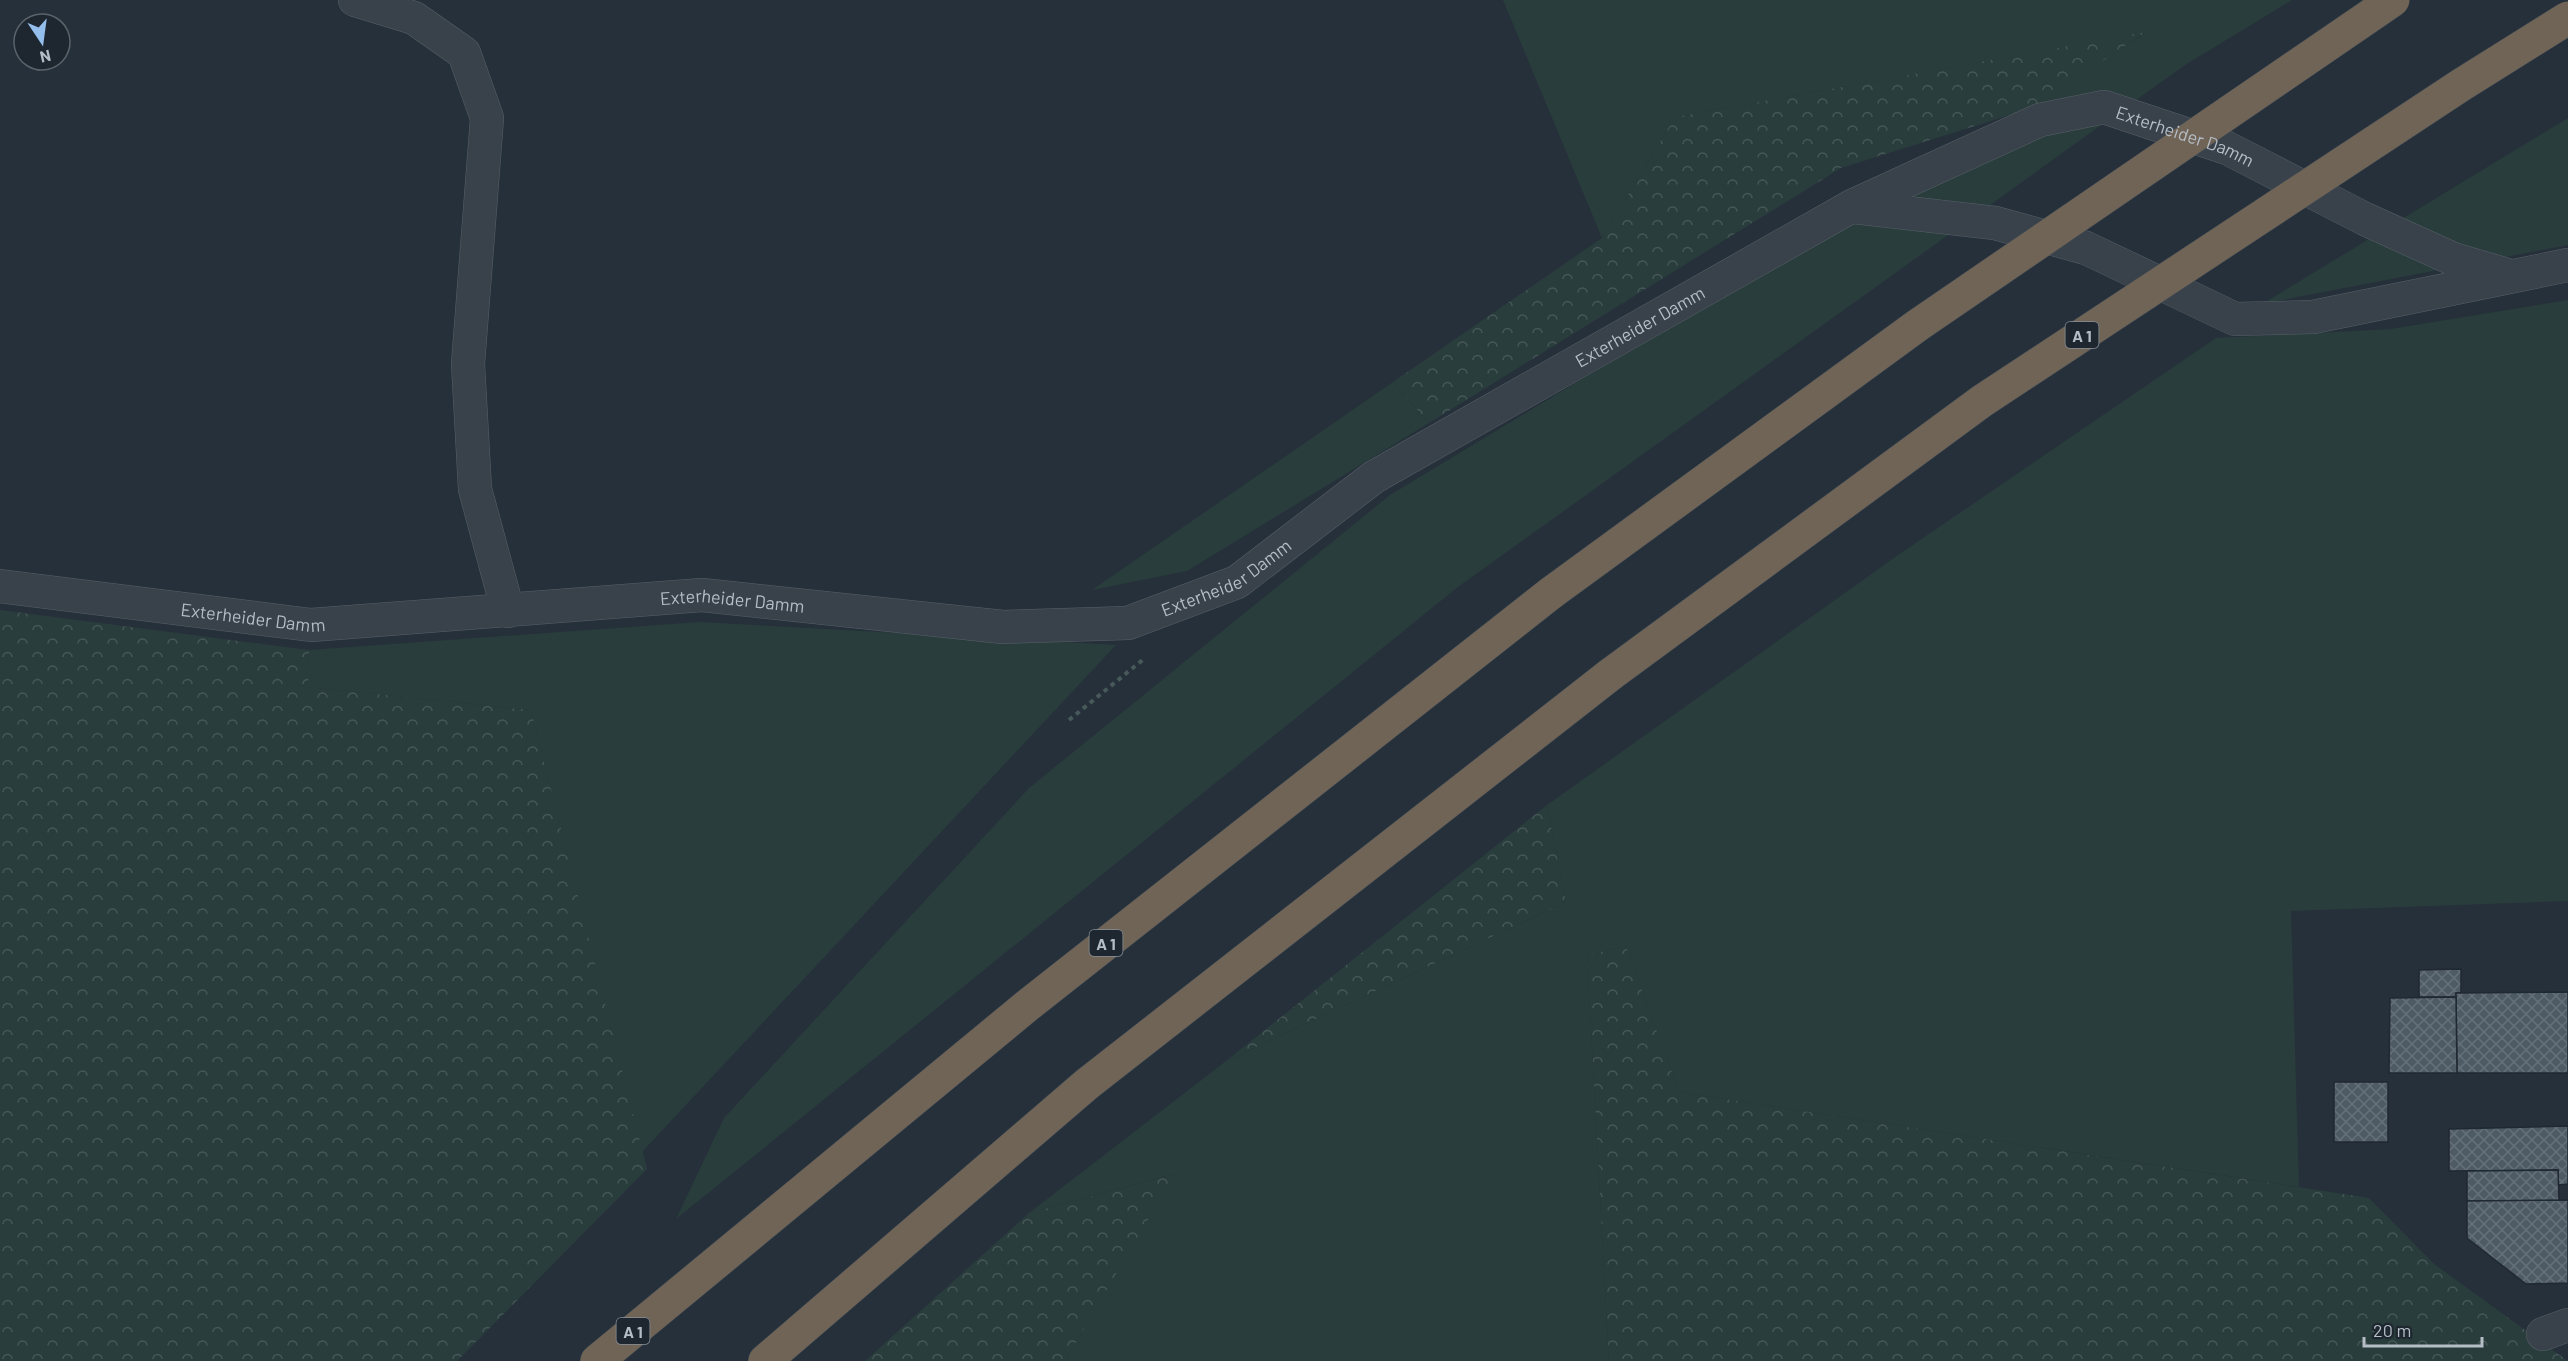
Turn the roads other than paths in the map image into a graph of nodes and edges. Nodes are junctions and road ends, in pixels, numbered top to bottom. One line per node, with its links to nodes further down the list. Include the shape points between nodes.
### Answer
1 (355, 0): 8 (street, via 414,18 465,53 487,118 468,364 475,489)
2 (2393, 0): 9 (highway, A 1, bridge, via 1918,325 1551,593 1028,1005)
3 (2568, 18): 10 (highway, A 1, bridge, via 1982,401 1611,675 1087,1084)
4 (1852, 206): 6 (street, Exterheider Damm, via 1995,223 2086,248 2235,319 2313,317); 6 (street, Exterheider Damm, via 2040,120 2104,107 2227,148 2453,259); 8 (street, Exterheider Damm, via 1374,477 1237,582 1128,623 1003,627 702,595)
5 (2568, 265): 6 (street, Exterheider Damm)
6 (2511, 276)
7 (0, 586): 8 (street, Exterheider Damm, via 311,625)
8 (508, 611)
9 (597, 1361)
10 (765, 1361)

